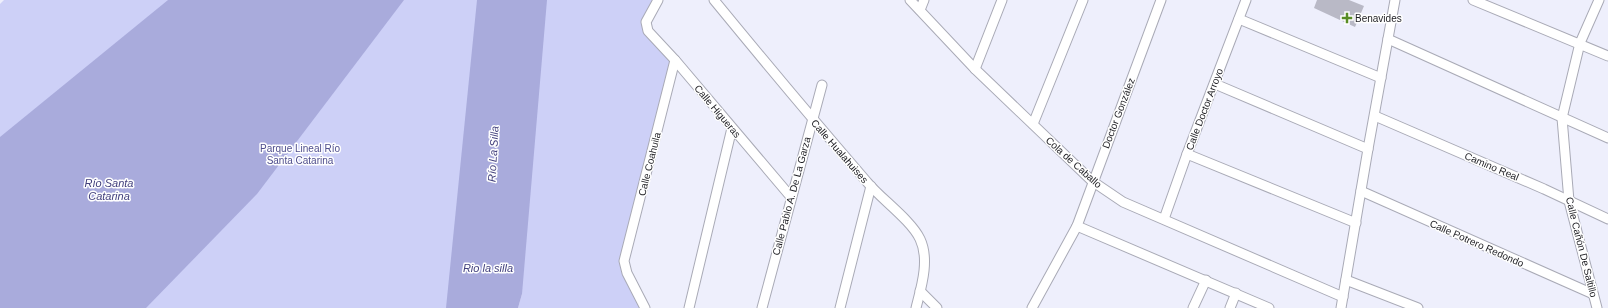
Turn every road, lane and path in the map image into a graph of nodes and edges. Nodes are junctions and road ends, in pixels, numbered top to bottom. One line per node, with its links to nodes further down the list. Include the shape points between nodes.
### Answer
1 (658, 0): 17 (street, Calle Higueras, via 647,18 646,25 648,31)
2 (714, 0): 24 (street, Calle Hualahuises)
3 (910, 0): 12 (street, Cola de Caballo)
4 (924, 0): 12 (street)
5 (1002, 0): 18 (street)
6 (1083, 0): 25 (street)
7 (1161, 0): 30 (street, Doctor González)
8 (1246, 0): 13 (street, Calle Doctor Arroyo)
9 (1395, 0): 14 (street)
10 (1473, 0): 15 (street)
11 (1599, 0): 15 (street, Calle Cañón De Saltillo)
12 (920, 10): 18 (street, Cola de Caballo)
13 (1239, 19): 19 (street); 20 (street, Calle Doctor Arroyo)
14 (1388, 39): 19 (street); 23 (street)
15 (1580, 43): 16 (street); 23 (street, Calle Cañón De Saltillo)
16 (1608, 56)
17 (676, 60): 26 (street, Calle Higueras); 45 (street, Calle Coahuila, via 624,261)
18 (975, 69): 25 (street, Cola de Caballo)
19 (1381, 78): 22 (street)
20 (1215, 84): 28 (street); 29 (street, Calle Doctor Arroyo)
21 (822, 85): 24 (street, Calle Pablo A. De La Garza)
22 (1375, 116): 28 (street); 34 (street, Camino Real)
23 (1562, 118): 27 (street); 34 (street, Calle Cañón De Saltillo)
24 (812, 119): 31 (street, Calle Hualahuises); 33 (street, Calle Pablo A. De La Garza)
25 (1033, 124): 30 (street, Cola de Caballo)
26 (732, 128): 33 (street, Calle Higueras); 46 (street)
27 (1608, 138)
28 (1368, 149): 32 (street)
29 (1187, 154): 35 (street, Calle Doctor Arroyo); 37 (street)
30 (1092, 181): 35 (street, Cola de Caballo, via 1123,202); 38 (street, Doctor González)
31 (870, 186): 41 (street, Calle Hualahuises, via 915,231 920,240 924,267); 48 (street)
32 (1360, 191): 37 (street); 43 (street, Calle Potrero Redondo)
33 (791, 197): 47 (street, Calle Pablo A. De La Garza)
34 (1569, 201): 36 (street, Camino Real); 43 (street, Calle Cañón De Saltillo)
35 (1164, 219): 44 (street, Cola de Caballo)
36 (1608, 219)
37 (1356, 223): 40 (street)
38 (1077, 226): 39 (street); 51 (street, Doctor González)
39 (1206, 280): 42 (street); 52 (street)
40 (1346, 280): 44 (street); 56 (street)
41 (920, 291): 49 (street, Calle Hualahuises); 50 (street)
42 (1236, 293): 53 (street); 54 (street)
43 (1593, 294): 57 (street, Calle Cañón De Saltillo)
44 (1343, 297): 55 (street)
45 (645, 308)
46 (688, 308)
47 (762, 308)
48 (840, 308)
49 (916, 308)
50 (938, 308)
51 (1032, 308)
52 (1193, 308)
53 (1230, 308)
54 (1269, 308)
55 (1341, 308)
56 (1418, 308)
57 (1597, 308)

